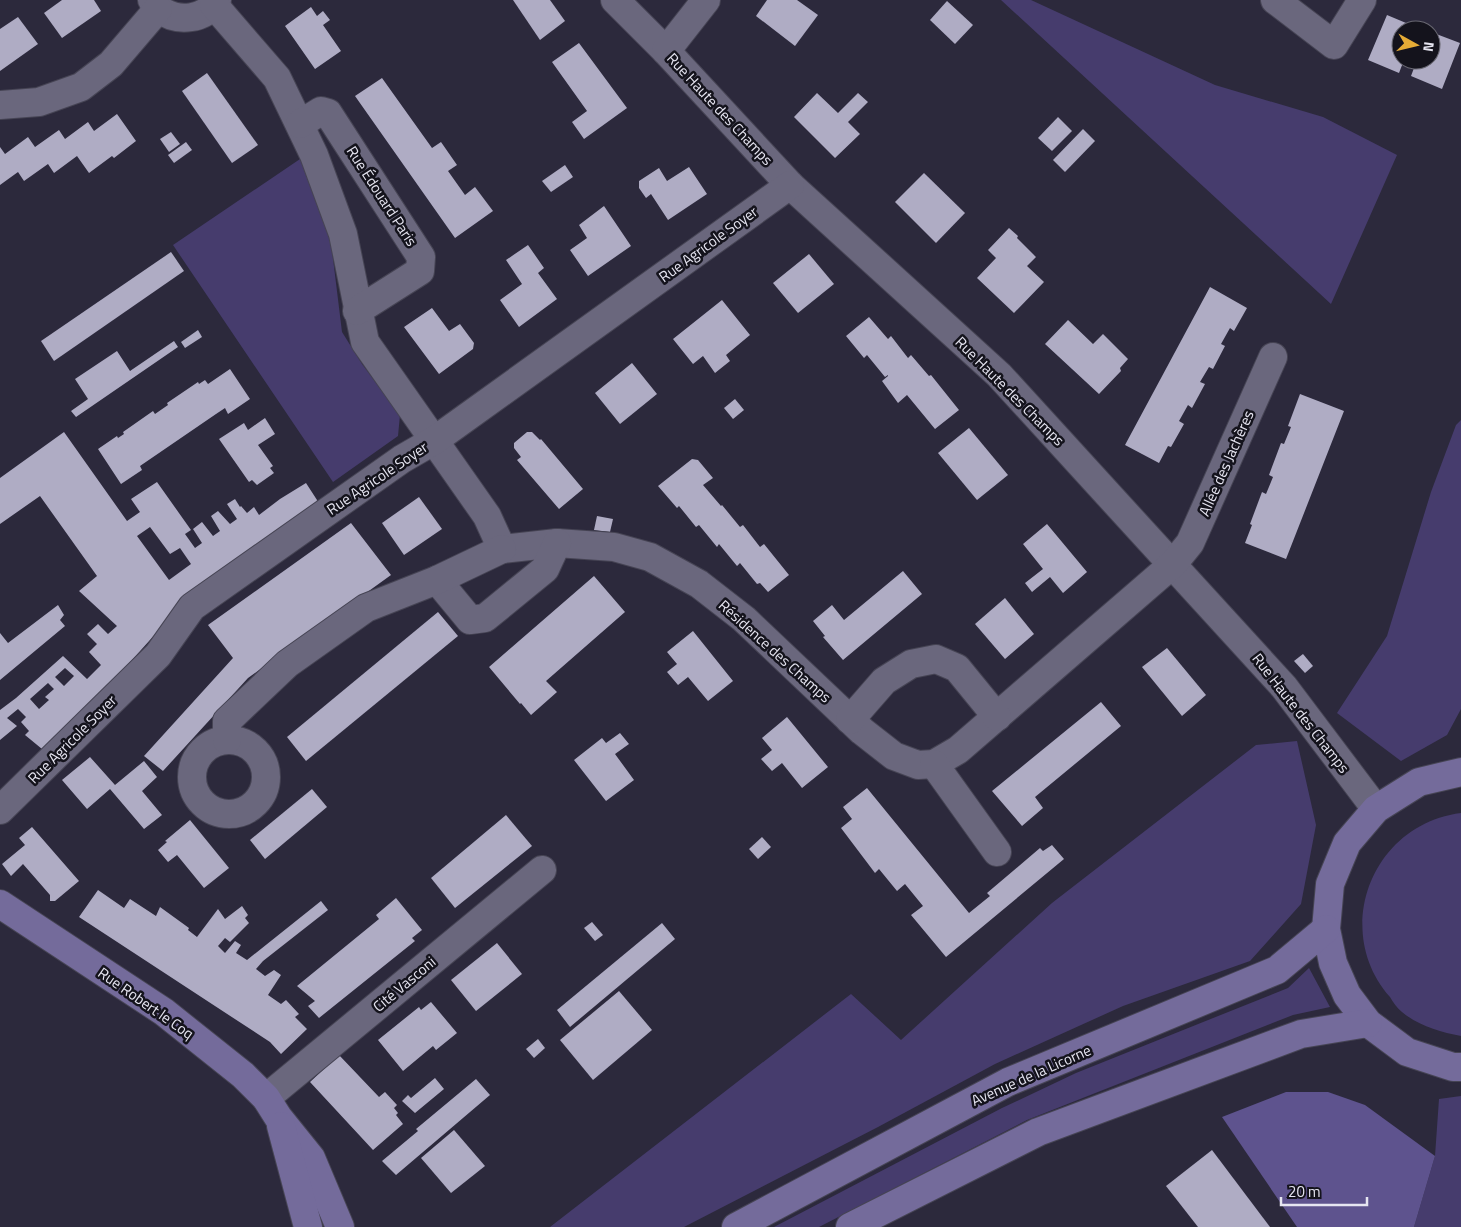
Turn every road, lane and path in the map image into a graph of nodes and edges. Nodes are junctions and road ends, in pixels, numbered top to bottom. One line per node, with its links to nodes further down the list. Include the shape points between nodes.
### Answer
1 (615, 0): 7 (street, Rue Haute des Champs)
2 (706, 0): 7 (street)
3 (1275, 0): 4 (street, via 1334,45)
4 (1362, 0)
5 (216, 3): 6 (street, via 197,17 176,18); 9 (street, via 277,78)
6 (155, 5): 8 (street, via 111,64 81,87 39,102)
7 (666, 51): 10 (street, Rue Haute des Champs)
8 (0, 105)
9 (300, 124): 11 (street, via 342,234); 11 (street, Rue Édouard Paris, via 321,112 328,113 420,257 420,271)
10 (790, 185): 13 (street, Rue Agricole Soyer); 16 (street, Rue Haute des Champs, via 999,375)
11 (357, 311): 13 (street, via 365,342)
12 (1274, 357): 16 (street, Allée des Jachères, via 1190,544)
13 (435, 440): 15 (street, via 487,516); 24 (street, Rue Agricole Soyer, via 402,459 192,607 158,655)
14 (557, 543): 15 (street, Résidence des Champs); 17 (street, via 545,569 485,618 470,620); 19 (street, Résidence des Champs, via 614,547 650,557 699,584 744,619)
15 (502, 548): 17 (street, Résidence des Champs)
16 (1174, 564): 18 (street); 23 (street, Rue Haute des Champs, via 1284,687)
17 (437, 580): 20 (street, Résidence des Champs, via 366,608 287,664 228,721)
18 (997, 717): 19 (street, via 957,668 936,659 911,664 884,681); 21 (street, via 958,750)
19 (850, 720): 21 (street, Résidence des Champs, via 894,756 918,765)
20 (227, 740)
21 (934, 764): 25 (street)
22 (1461, 772): 23 (main road, via 1418,782)
23 (1376, 808): 28 (main road, via 1347,843 1330,884)
24 (0, 810)
25 (997, 852)
26 (542, 870): 31 (street, Cité Vasconi)
27 (0, 904): 31 (main road, Rue Robert le Coq, via 164,1012 243,1075)
28 (1326, 929): 29 (main road, via 1333,964 1343,987); 34 (main road, Avenue de la Licorne, via 1277,970 1008,1082)
29 (1368, 1023): 30 (main road, via 1407,1052); 35 (main road, via 1301,1034 1038,1132)
30 (1461, 1067)
31 (272, 1107): 32 (main road, Rue Robert le Coq); 33 (main road, Rue Robert le Coq, via 311,1158)
32 (308, 1227)
33 (340, 1227)
34 (736, 1227)
35 (850, 1227)

